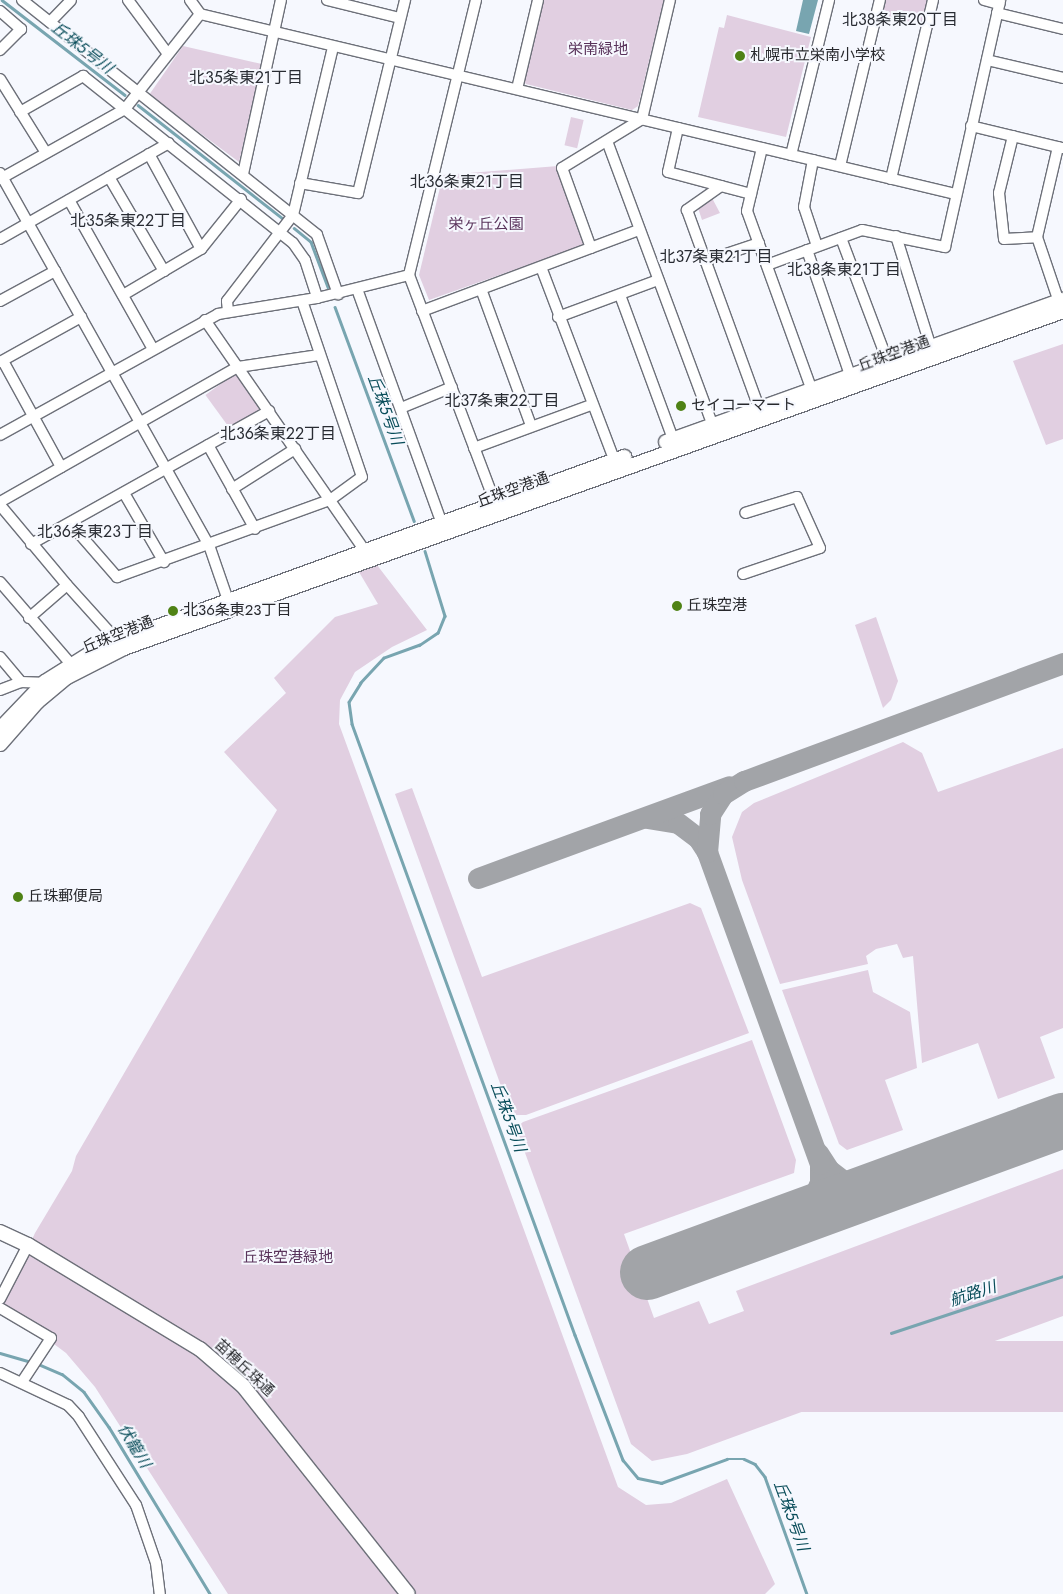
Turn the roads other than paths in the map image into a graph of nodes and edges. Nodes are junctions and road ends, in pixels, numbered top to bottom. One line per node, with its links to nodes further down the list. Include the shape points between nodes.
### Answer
1 (22, 0): 20 (street)
2 (71, 0): 20 (street)
3 (128, 0): 25 (street)
4 (190, 0): 18 (street)
5 (281, 0): 22 (street)
6 (327, 0): 15 (street)
7 (405, 0): 19 (street)
8 (476, 0): 28 (street)
9 (538, 0): 31 (street)
10 (670, 0): 35 (street)
11 (829, 0): 45 (street)
12 (880, 0): 47 (street)
13 (933, 0): 51 (street)
14 (984, 0): 16 (street)
15 (344, 2): 19 (street)
16 (999, 5): 21 (street); 27 (street)
17 (0, 11): 24 (street, via 21,29)
18 (200, 14): 22 (street); 25 (street)
19 (400, 18): 26 (street)
20 (50, 22): 32 (street)
21 (1063, 29)
22 (274, 32): 23 (street); 48 (street)
23 (333, 47): 26 (street); 52 (street)
24 (0, 50)
25 (168, 54): 32 (street)
26 (390, 60): 28 (street); 52 (street, via 358,193)
27 (987, 60): 30 (street); 36 (street)
28 (457, 76): 31 (street); 76 (street)
29 (0, 78): 34 (street)
30 (1063, 78)
31 (517, 89): 35 (street)
32 (139, 92): 33 (street); 48 (street)
33 (125, 109): 34 (street, via 83,76); 40 (street); 43 (street)
34 (20, 112): 43 (street)
35 (642, 119): 37 (street); 39 (street)
36 (971, 126): 38 (street); 55 (street)
37 (678, 128): 41 (street); 53 (street, via 668,172)
38 (1013, 136): 42 (street); 63 (street, via 999,193 1004,239)
39 (607, 141): 60 (street); 68 (street, via 562,168)
40 (169, 143): 44 (street); 56 (street)
41 (762, 148): 45 (street); 54 (street)
42 (1060, 148): 63 (street)
43 (46, 153): 49 (street)
44 (149, 154): 50 (street); 69 (street)
45 (791, 155): 46 (street)
46 (814, 160): 47 (street); 67 (street, via 804,207)
47 (840, 166): 51 (street)
48 (243, 174): 58 (street)
49 (1, 177): 59 (street)
50 (109, 177): 57 (street); 75 (street)
51 (891, 179): 55 (street)
52 (300, 183): 58 (street)
53 (721, 186): 54 (street); 71 (street, via 687,210)
54 (751, 194): 66 (street, via 747,211)
55 (955, 194): 62 (street, via 945,247)
56 (242, 199): 61 (street); 69 (street)
57 (69, 200): 59 (street); 81 (street)
58 (293, 215): 61 (street); 80 (street, via 317,235)
59 (28, 224): 65 (street); 74 (street)
60 (639, 230): 68 (street); 77 (street)
61 (279, 232): 83 (street, via 305,260); 87 (street, via 227,301)
62 (896, 236): 64 (street, via 862,230); 93 (street)
63 (1036, 237): 86 (street)
64 (841, 238): 67 (street); 97 (street)
65 (0, 239)
66 (759, 243): 71 (street); 72 (street)
67 (817, 246): 70 (street)
68 (591, 248): 73 (street)
69 (201, 249): 75 (street)
70 (807, 250): 72 (street); 99 (street)
71 (705, 261): 104 (street)
72 (767, 265): 101 (street)
73 (541, 267): 79 (street); 90 (street)
74 (55, 271): 84 (street); 89 (street)
75 (164, 271): 81 (street)
76 (409, 275): 78 (street); 88 (street)
77 (658, 280): 82 (street); 109 (street)
78 (357, 289): 80 (street); 103 (street)
79 (481, 289): 88 (street); 108 (street)
80 (338, 294): 83 (street)
81 (123, 295): 92 (street)
82 (620, 295): 90 (street); 111 (street)
83 (317, 298): 85 (street)
84 (0, 301)
85 (302, 301): 87 (street); 94 (street)
86 (1062, 304): 93 (main road, 丘珠空港通)
87 (228, 311): 91 (street)
88 (422, 311): 100 (street)
89 (81, 317): 95 (street); 98 (street)
90 (558, 317): 102 (street)
91 (205, 320): 92 (street); 96 (street)
92 (153, 349): 98 (street)
93 (933, 352): 97 (main road, 丘珠空港通)
94 (318, 355): 96 (street); 120 (street, via 362,477)
95 (2, 361): 106 (street)
96 (238, 367): 105 (street); 107 (street)
97 (889, 367): 99 (main road, 丘珠空港通); 101 (main road, 丘珠空港通)
98 (112, 372): 106 (street); 107 (street)
99 (850, 375): 101 (main road, 丘珠空港通)
100 (452, 387): 103 (street); 113 (street)
101 (813, 394): 104 (main road, 丘珠空港通); 109 (main road, 丘珠空港通)
102 (591, 405): 108 (street); 115 (street)
103 (400, 408): 124 (street)
104 (759, 408): 109 (main road, 丘珠空港通)
105 (269, 411): 112 (street); 114 (street)
106 (33, 416): 110 (street); 116 (street)
107 (140, 422): 116 (street); 117 (street)
108 (532, 426): 113 (street)
109 (714, 429): 111 (main road, 丘珠空港通); 115 (main road, 丘珠空港通)
110 (0, 435)
111 (672, 439): 115 (main road, 丘珠空港通)
112 (208, 445): 117 (street); 118 (street)
113 (474, 448): 122 (street)
114 (295, 449): 118 (street); 120 (street)
115 (616, 465): 122 (main road, 丘珠空港通)
116 (61, 467): 121 (street)
117 (166, 468): 119 (street); 128 (street)
118 (232, 488): 126 (street)
119 (124, 493): 125 (street); 130 (street)
120 (330, 500): 126 (street); 129 (street)
121 (0, 503): 127 (street)
122 (496, 508): 124 (main road, 丘珠空港通); 134 (main road, 丘珠空港通)
123 (745, 513): 131 (street, via 798,497 820,548)
124 (441, 521): 129 (main road, 丘珠空港通)
125 (70, 523): 127 (street); 130 (street, via 117,577)
126 (255, 529): 128 (street)
127 (31, 544): 133 (street)
128 (209, 545): 130 (street); 134 (street)
129 (364, 550): 134 (main road, 丘珠空港通)
130 (164, 562)
131 (743, 574)
132 (0, 582): 135 (street)
133 (67, 585): 135 (street); 136 (street)
134 (229, 604): 136 (main road, 丘珠空港通)
135 (29, 618): 138 (street)
136 (120, 644): 138 (main road, 丘珠空港通)
137 (0, 658): 139 (street)
138 (73, 667): 140 (main road, 丘珠空港通)
139 (21, 682): 140 (street); 141 (street)
140 (50, 684): 142 (main road, 丘珠空港通); 143 (main road, 丘珠空港通)
141 (0, 690)
142 (0, 729)
143 (0, 744)
144 (0, 1232): 145 (main road, 苗穂丘珠通)
145 (28, 1245): 146 (street); 151 (main road, 苗穂丘珠通, via 200,1349 243,1386)
146 (0, 1299)
147 (0, 1308): 149 (street, via 51,1338)
148 (0, 1373): 149 (street)
149 (22, 1382): 150 (street, via 68,1405 111,1463 136,1505 156,1563)
150 (160, 1594)
151 (408, 1594)

